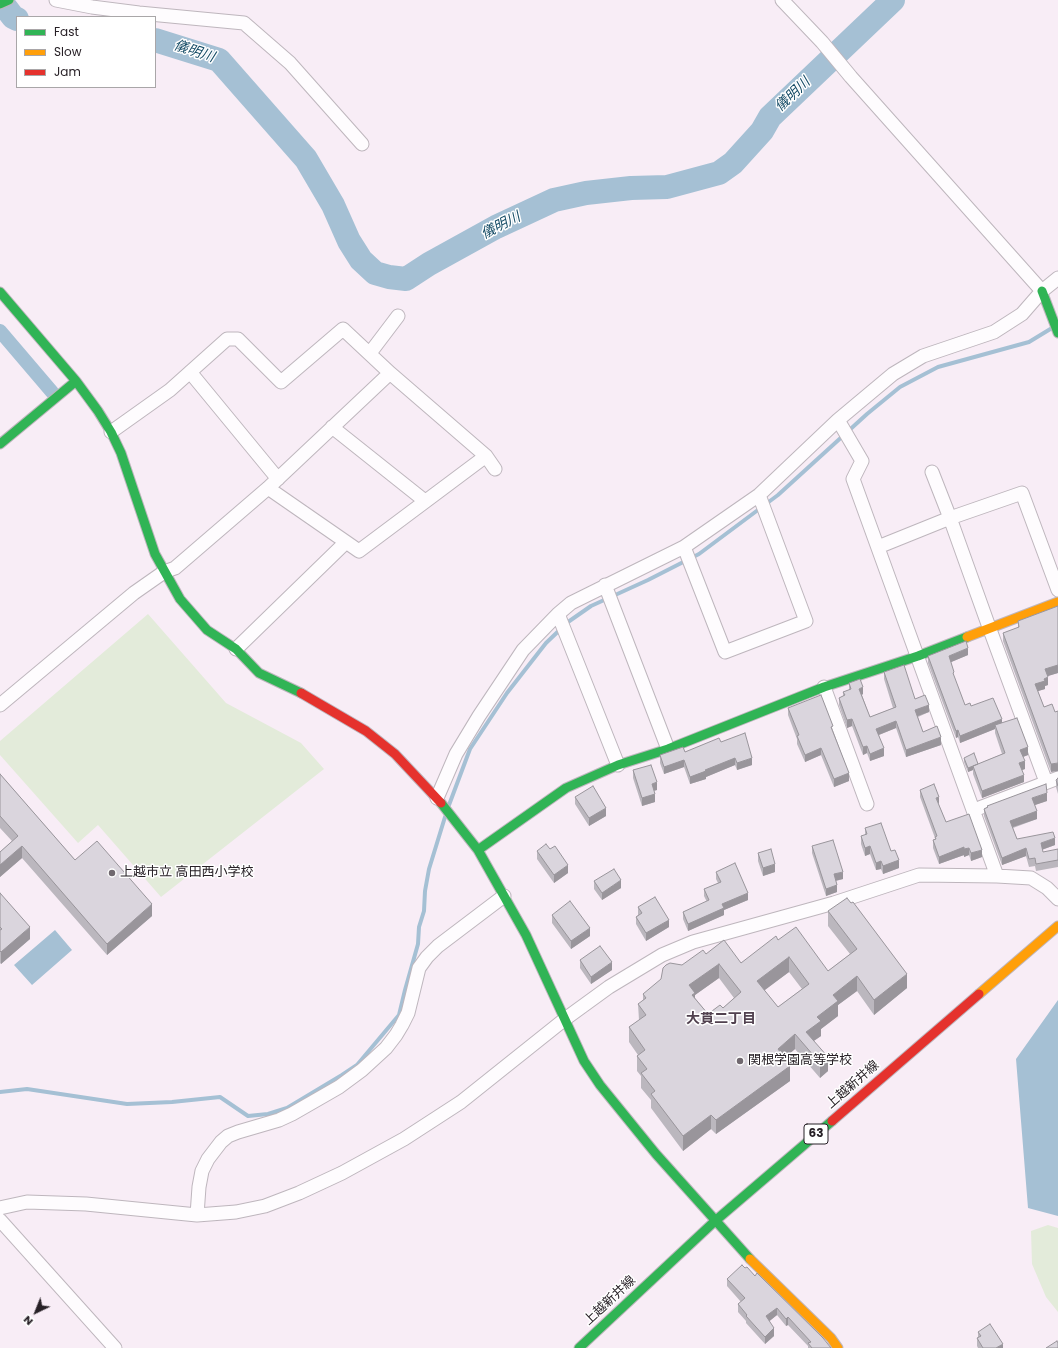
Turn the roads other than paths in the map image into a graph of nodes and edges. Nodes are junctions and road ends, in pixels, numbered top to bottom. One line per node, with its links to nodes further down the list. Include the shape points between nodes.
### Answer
1 (9, 0): 4 (street)
2 (56, 0): 5 (street, via 139,13 244,23 290,63)
3 (782, 0): 7 (street)
4 (0, 4)
5 (362, 144)
6 (1058, 278): 7 (street)
7 (1042, 290): 10 (street); 15 (street, via 1022,314 1007,324 994,332 923,356 893,374)
8 (0, 292): 14 (street)
9 (398, 316): 11 (street)
10 (1058, 333)
11 (370, 353): 12 (street, via 343,329 281,382 238,339 227,339); 13 (street)
12 (190, 372): 17 (street, via 170,390); 22 (street)
13 (390, 373): 16 (street); 19 (street)
14 (76, 381): 17 (street); 18 (street)
15 (838, 420): 23 (street); 28 (street, via 862,461 852,479)
16 (332, 427): 22 (street); 24 (street)
17 (111, 432): 29 (street, via 121,453 155,554)
18 (0, 444)
19 (486, 456): 20 (street); 24 (street)
20 (495, 469)
21 (932, 472): 25 (street)
22 (273, 483): 26 (street); 29 (street, via 175,568)
23 (759, 495): 27 (street); 27 (street, via 806,621 725,652)
24 (425, 501): 26 (street, via 359,551)
25 (950, 518): 28 (street); 31 (street, via 1022,492); 34 (street)
26 (345, 543): 35 (street)
27 (684, 547): 30 (street)
28 (878, 548): 36 (street)
29 (164, 572): 35 (street, via 180,599 207,630); 38 (street, via 134,593)
30 (605, 585): 33 (street, via 571,602); 39 (street)
31 (1058, 590)
32 (1058, 602): 34 (street)
33 (558, 614): 40 (street); 42 (street, via 523,650 479,716 456,754)
34 (989, 627): 36 (street); 41 (street)
35 (236, 649): 42 (street, via 259,673 299,692 366,731 394,754)
36 (918, 656): 37 (street); 44 (street)
37 (824, 687): 39 (street); 43 (street)
38 (0, 706)
39 (668, 749): 40 (street)
40 (618, 765): 45 (street, via 566,788)
41 (1052, 780): 44 (street)
42 (437, 798): 45 (street)
43 (867, 804)
44 (974, 810): 46 (street)
45 (478, 850): 47 (street)
46 (997, 876): 48 (street, via 1031,878); 50 (street, via 919,875 834,903 693,942 662,955 609,987)
47 (504, 896): 50 (street, via 526,935); 52 (street, via 427,957 419,968 408,1014 399,1030 386,1048 362,1070 306,1107 279,1120 228,1136 221,1142 202,1171)
48 (1058, 899)
49 (1058, 926): 54 (street, 上越新井線 / 63)
50 (565, 1019): 52 (street, via 461,1102 404,1139 342,1173 265,1206); 54 (street, via 584,1061 600,1085)
51 (0, 1208): 52 (street, via 27,1202 86,1204)
52 (197, 1216)
53 (0, 1220): 55 (street)
54 (715, 1221): 56 (street, 上越新井線 / 63); 57 (street)
55 (115, 1348)
56 (579, 1348)
57 (838, 1348)

